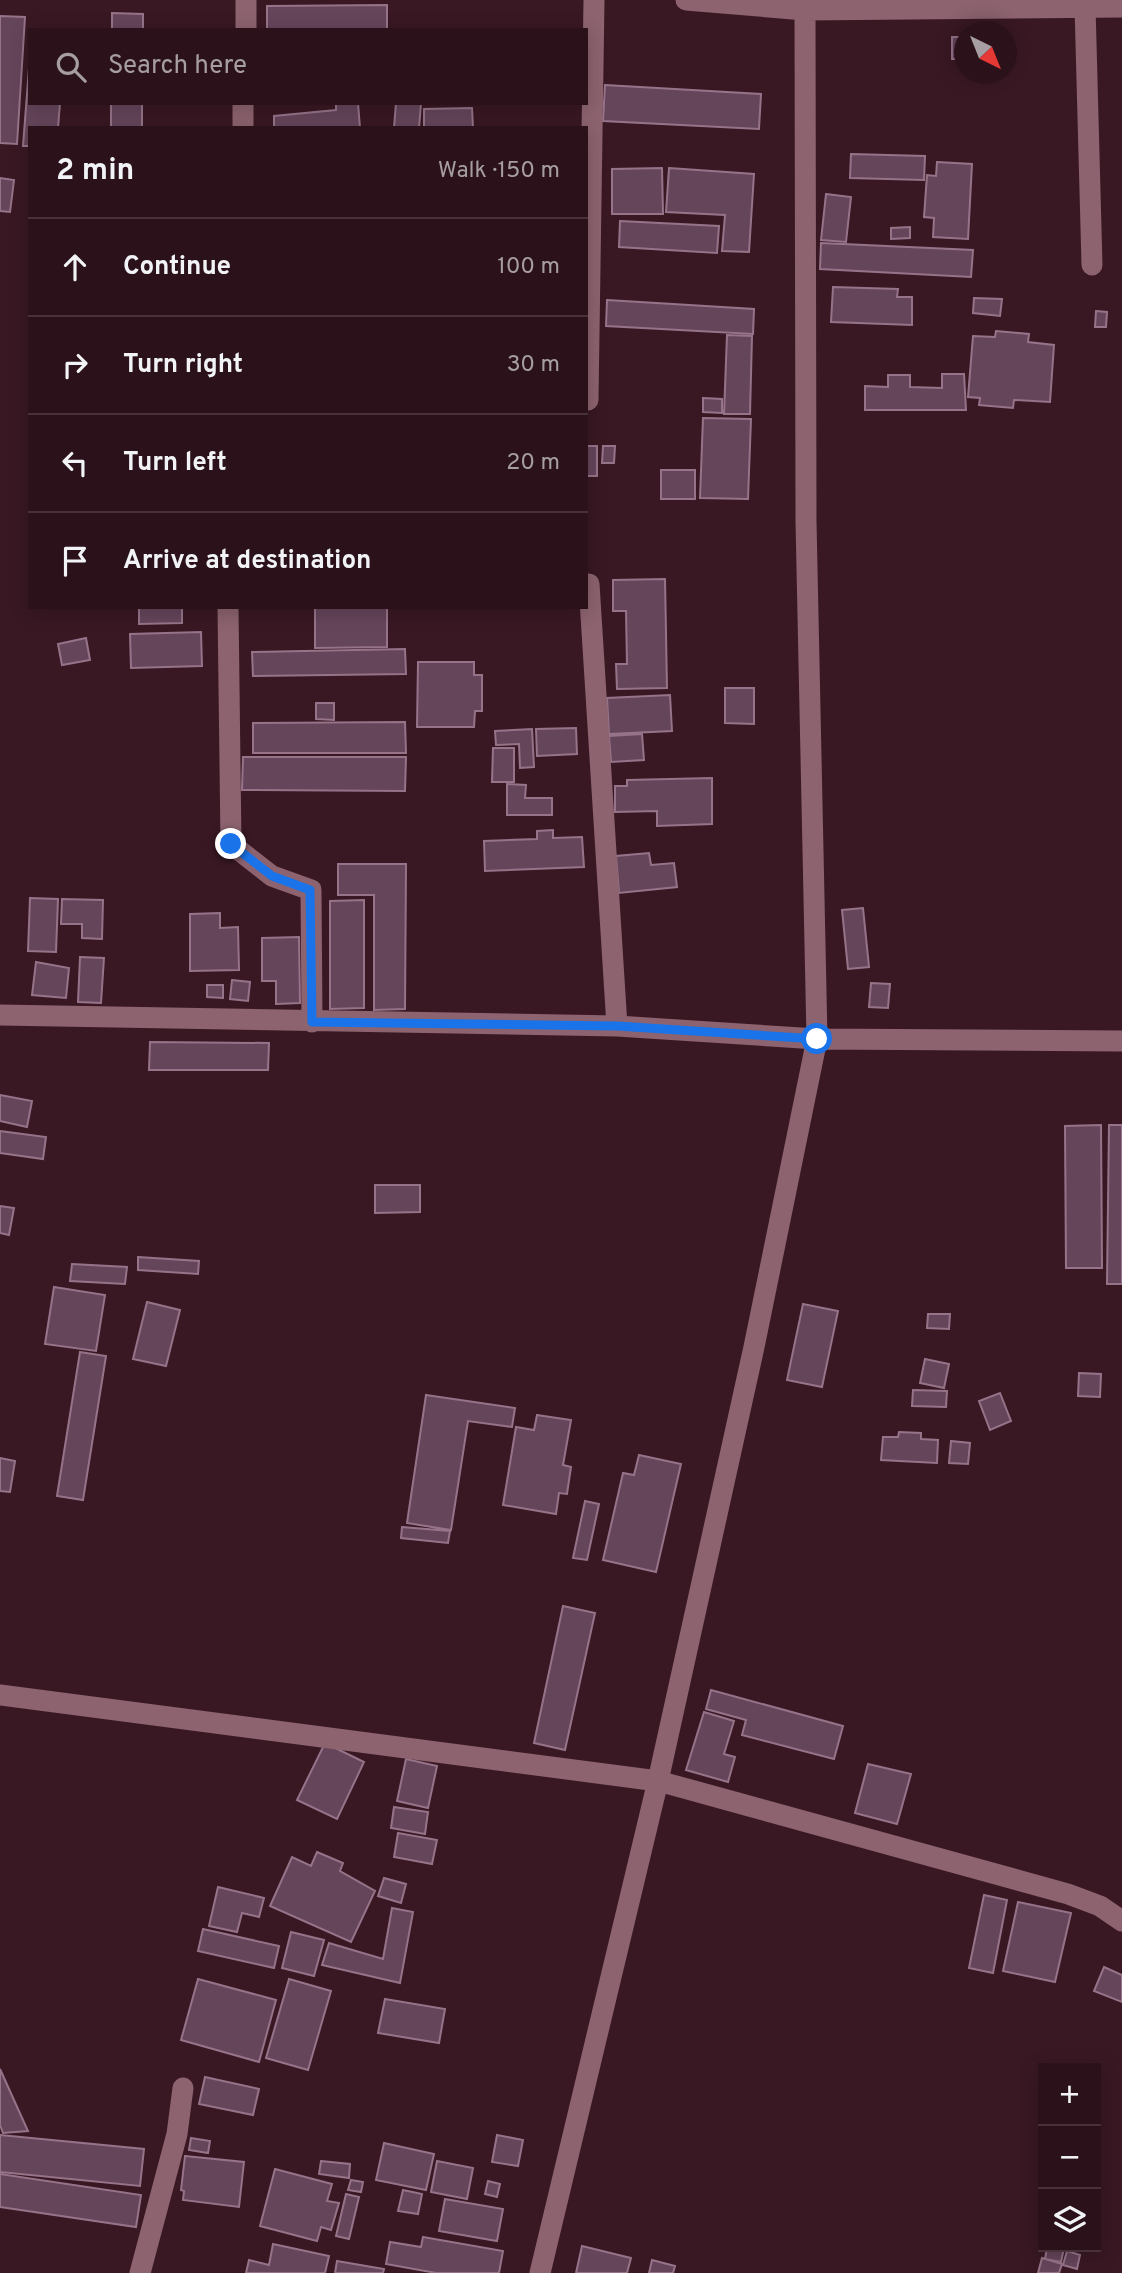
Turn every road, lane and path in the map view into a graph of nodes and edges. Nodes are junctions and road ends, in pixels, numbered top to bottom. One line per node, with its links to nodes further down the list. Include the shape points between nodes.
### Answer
1 (246, 0): 7 (street)
2 (594, 0): 11 (street)
3 (685, 0): 6 (street)
4 (1085, 6): 5 (street); 6 (street); 10 (street)
5 (1122, 7)
6 (805, 10): 17 (street, via 806,521)
7 (246, 28)
8 (243, 105): 9 (street)
9 (243, 126)
10 (1092, 265)
11 (588, 400)
12 (590, 584): 16 (street)
13 (228, 609): 15 (street, via 231,844 272,876 310,890)
14 (0, 1015): 15 (street)
15 (312, 1022): 16 (street)
16 (617, 1026): 17 (street)
17 (817, 1039): 18 (street); 20 (street)
18 (1122, 1041)
19 (0, 1695): 20 (street)
20 (658, 1781): 21 (street, via 1069,1894); 24 (street)
21 (1122, 1921)
22 (183, 2088): 23 (street, via 177,2134)
23 (140, 2273)
24 (540, 2273)

